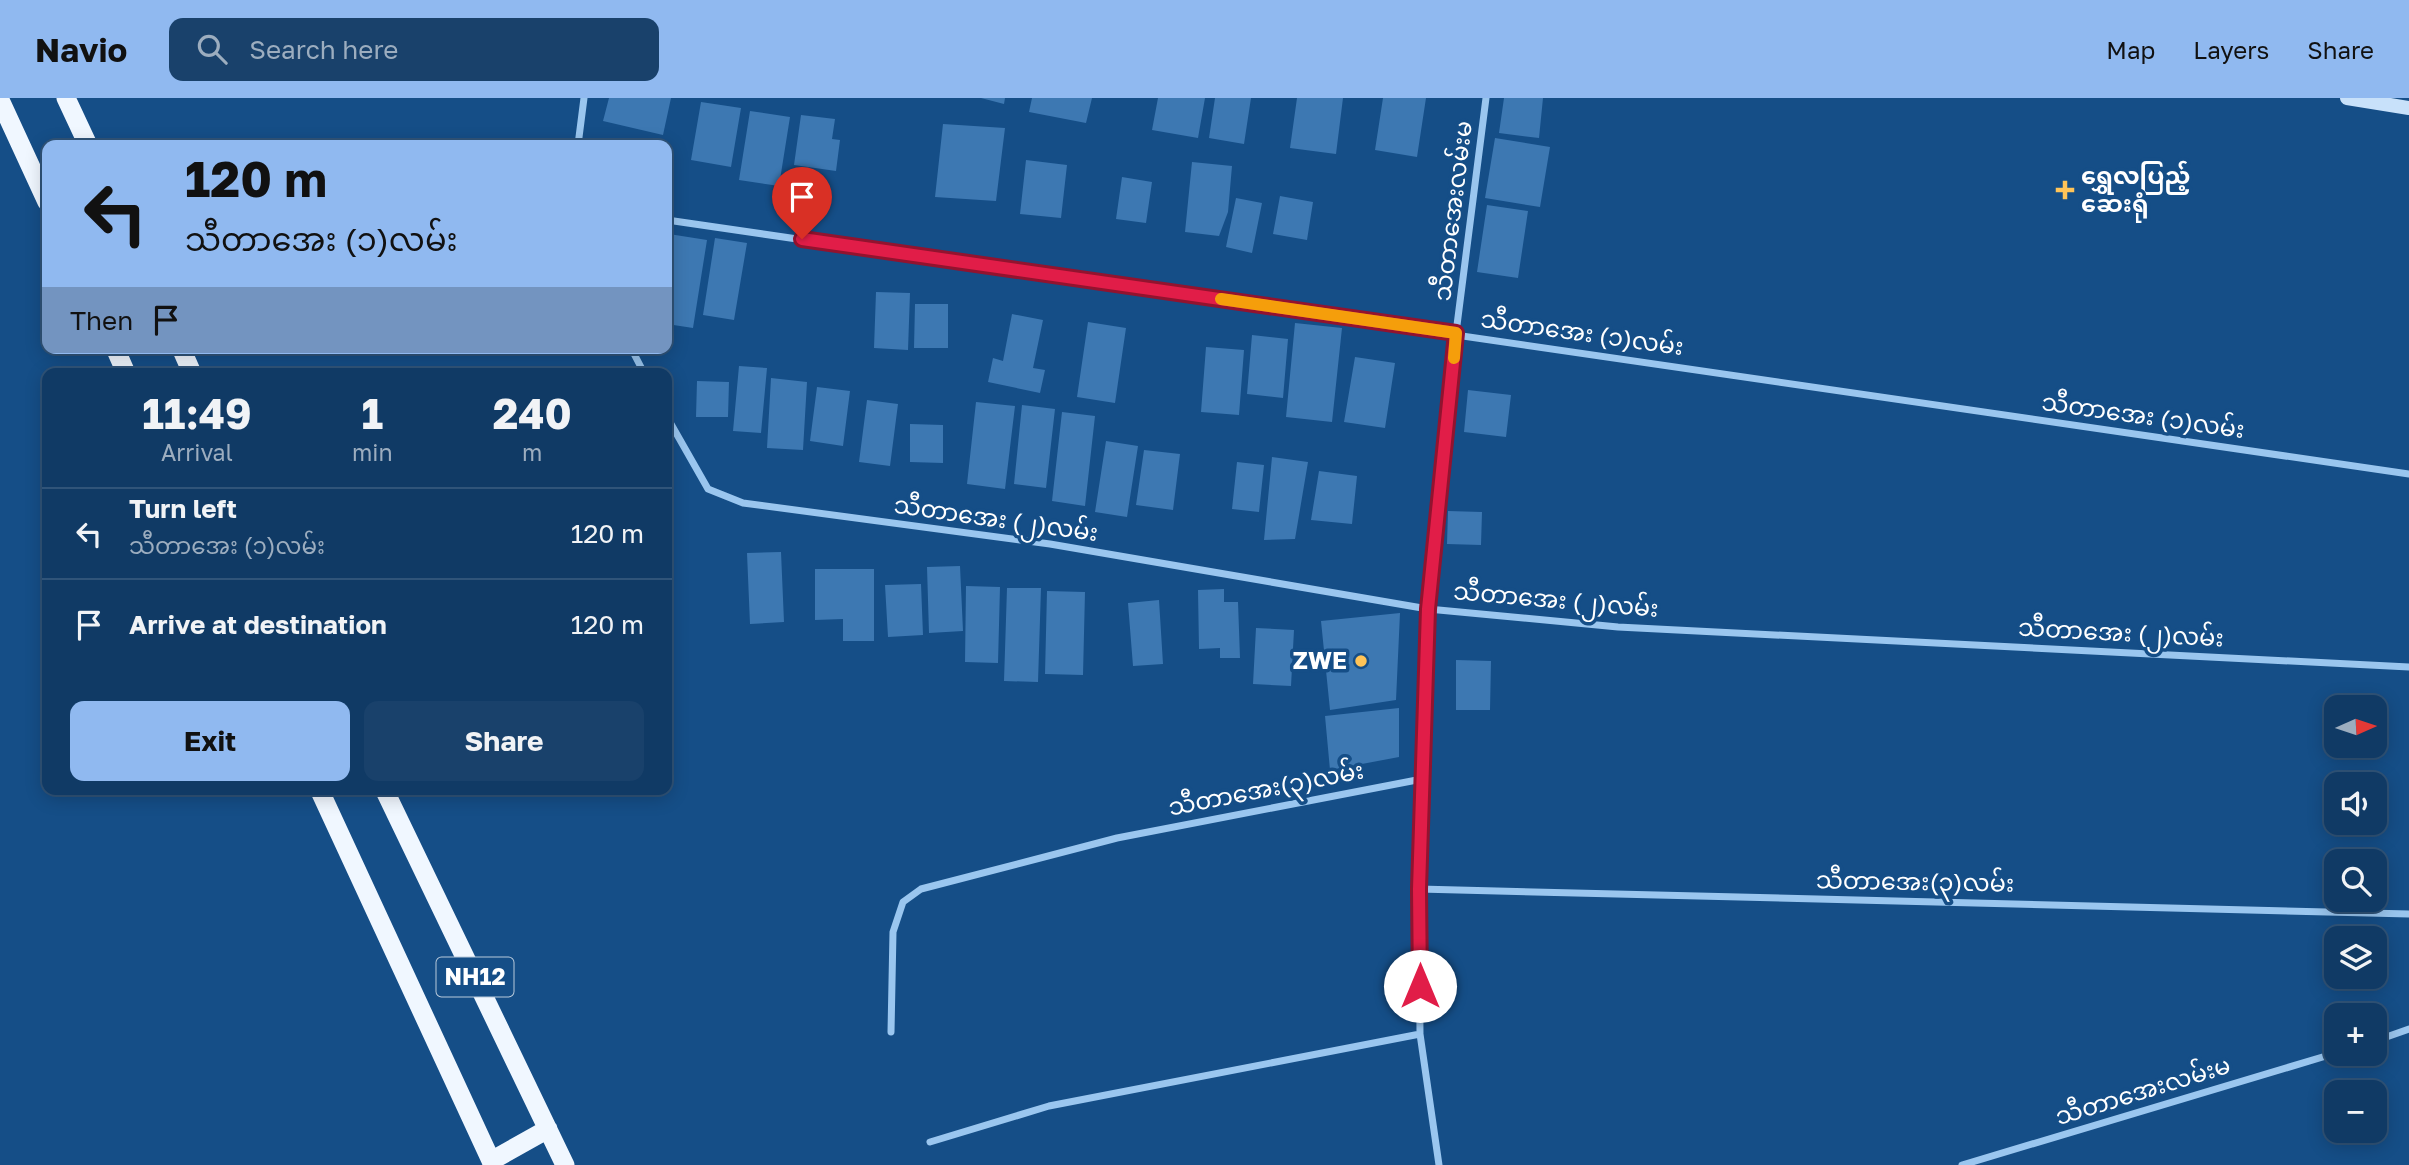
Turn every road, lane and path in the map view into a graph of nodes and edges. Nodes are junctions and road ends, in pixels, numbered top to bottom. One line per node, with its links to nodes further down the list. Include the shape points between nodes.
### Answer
1 (66, 98): 7 (highway)
2 (584, 98): 8 (street)
3 (1486, 98): 11 (street, သီတာအေးလမ်းမ)
4 (2347, 98): 6 (main road)
5 (0, 100): 9 (highway)
6 (2409, 108)
7 (86, 140)
8 (579, 140)
9 (42, 191)
10 (672, 221): 11 (street, သီတာအေး (၁)လမ်း)
11 (1456, 333): 13 (street, သီတာအေး (၁)လမ်း); 14 (street, သီတာအေးလမ်းမ)
12 (672, 426): 14 (street, သီတာအေး (၂)လမ်း, via 708,489 743,503 1049,544)
13 (2409, 474)
14 (1428, 609): 15 (street, သီတာအေး (၂)လမ်း, via 1618,627); 16 (street, သီတာအေးလမ်းမ)
15 (2409, 667)
16 (1422, 779): 19 (street, သီတာအေးလမ်းမ); 22 (street, သီတာအေး(၃)လမ်း, via 1117,838 921,888 903,902 893,932)
17 (322, 795): 28 (highway, NH12)
18 (387, 795): 26 (highway, NH12)
19 (1419, 889): 20 (street, သီတာအေး(၃)လမ်း); 23 (street, သီတာအေးလမ်းမ)
20 (2409, 914)
21 (2409, 1030): 24 (street)
22 (891, 1032)
23 (1420, 1034): 27 (street, via 1049,1107); 30 (street, သီတာအေးလမ်းမ)
24 (2387, 1037)
25 (2324, 1057): 31 (street, သီတာအေးလမ်းမ)
26 (548, 1129): 28 (highway); 29 (highway, NH12)
27 (930, 1142)
28 (492, 1163)
29 (565, 1165)
30 (1439, 1165)
31 (1962, 1165)

